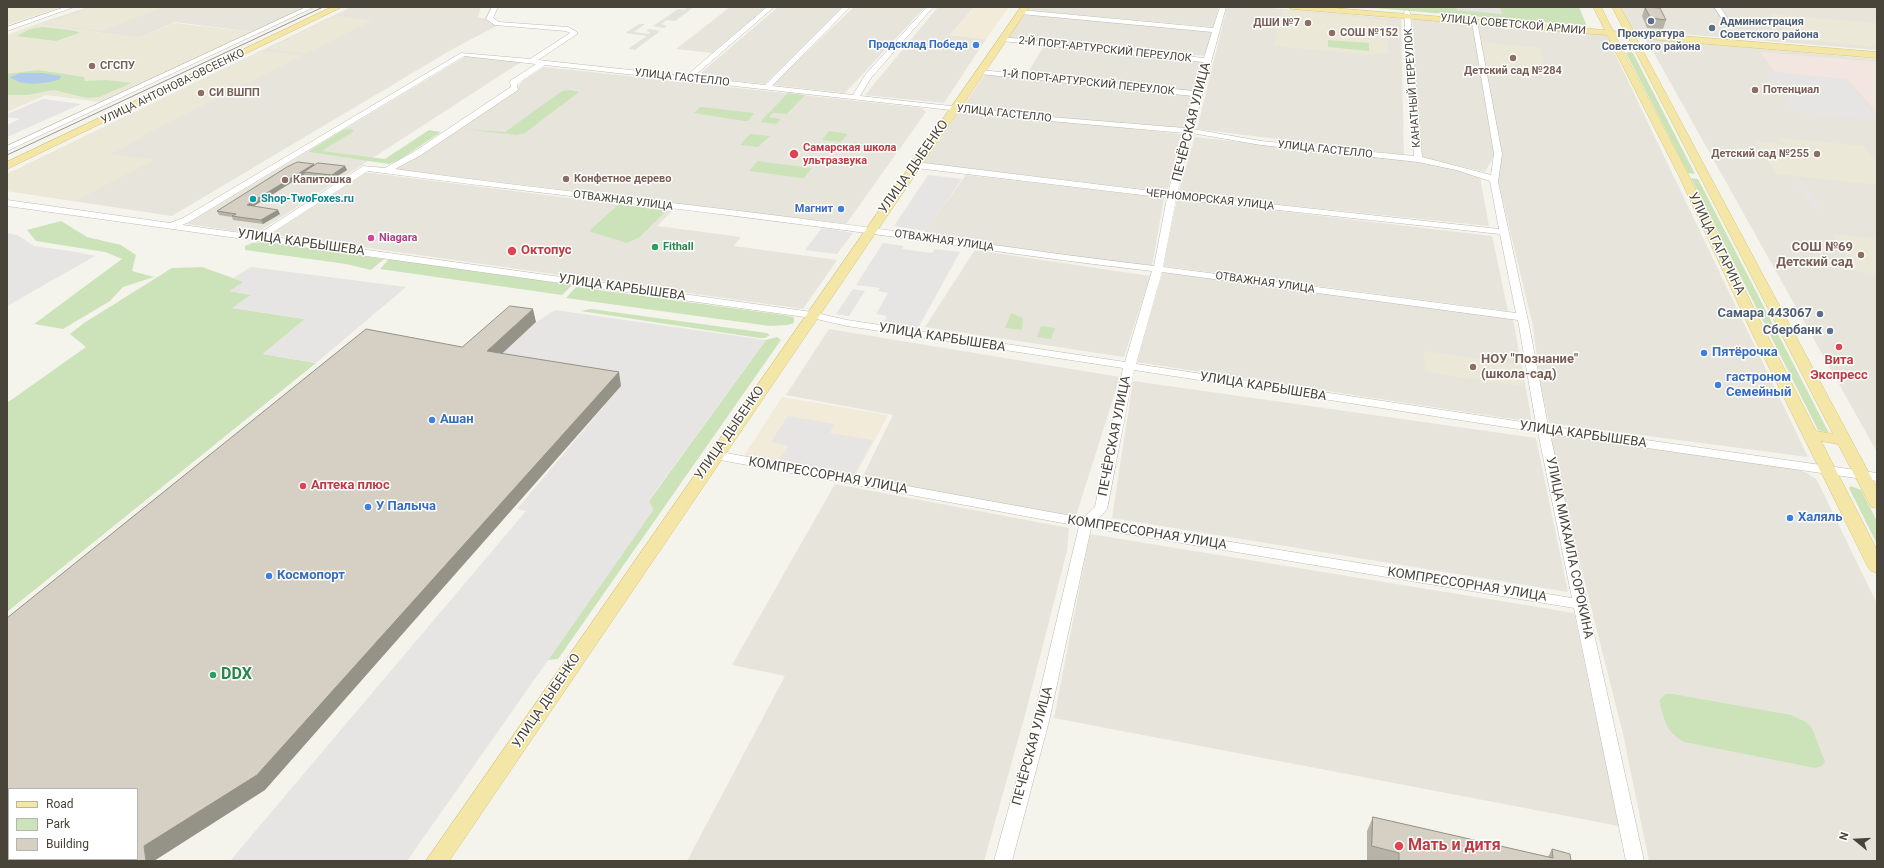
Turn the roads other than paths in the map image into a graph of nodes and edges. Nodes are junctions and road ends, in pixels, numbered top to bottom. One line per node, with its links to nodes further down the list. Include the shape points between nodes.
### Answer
1 (71, 7): 18 (street)
2 (311, 7): 36 (street)
3 (338, 7): 39 (main road, УЛИЦА АНТОНОВА-ОВСЕЕНКО)
4 (495, 7): 27 (street, via 489,19 497,24 568,29 575,33)
5 (771, 7): 30 (street)
6 (847, 7): 31 (street)
7 (930, 7): 33 (street, via 868,78)
8 (1223, 7): 19 (street, ПЕЧЁРСКАЯ УЛИЦА)
9 (1292, 7): 15 (main road, УЛИЦА СОВЕТСКОЙ АРМИИ)
10 (1344, 7): 15 (main road, УЛИЦА СОВЕТСКОЙ АРМИИ)
11 (1597, 7): 20 (main road, УЛИЦА ГАГАРИНА)
12 (1616, 7): 21 (main road, УЛИЦА ГАГАРИНА)
13 (1717, 7): 17 (street)
14 (1023, 10): 19 (street); 22 (main road, УЛИЦА ДЫБЕНКО)
15 (1407, 14): 16 (main road, УЛИЦА СОВЕТСКОЙ АРМИИ); 20 (main road, УЛИЦА СОВЕТСКОЙ АРМИИ); 37 (street, КАНАТНЫЙ ПЕРЕУЛОК)
16 (1475, 22): 20 (main road, УЛИЦА СОВЕТСКОЙ АРМИИ); 41 (street, УЛИЦА МИХАИЛА СОРОКИНА, via 1498,154)
17 (1727, 22)
18 (7, 29)
19 (1216, 30): 26 (street, ПЕЧЁРСКАЯ УЛИЦА)
20 (1609, 31): 21 (main road, УЛИЦА СОВЕТСКОЙ АРМИИ); 23 (main road, УЛИЦА ГАГАРИНА)
21 (1629, 33): 24 (main road, УЛИЦА ГАГАРИНА); 25 (main road, УЛИЦА СОВЕТСКОЙ АРМИИ)
22 (1002, 39): 26 (street, 2-Й ПОРТ-АРТУРСКИЙ ПЕРЕУЛОК); 29 (main road, УЛИЦА ДЫБЕНКО)
23 (1618, 50): 24 (main road); 53 (main road, УЛИЦА ГАГАРИНА, via 1684,176)
24 (1638, 51): 54 (main road, УЛИЦА ГАГАРИНА)
25 (1873, 53)
26 (1207, 60): 32 (street, ПЕЧЁРСКАЯ УЛИЦА)
27 (530, 62): 28 (street, УЛИЦА ГАСТЕЛЛО); 44 (street, УЛИЦА ГАСТЕЛЛО, via 463,54 186,220)
28 (543, 63): 30 (street, УЛИЦА ГАСТЕЛЛО); 40 (street, via 513,83 515,88 418,153)
29 (980, 72): 32 (street, 1-Й ПОРТ-АРТУРСКИЙ ПЕРЕУЛОК); 34 (main road, УЛИЦА ДЫБЕНКО)
30 (687, 79): 31 (street, УЛИЦА ГАСТЕЛЛО)
31 (766, 88): 33 (street, УЛИЦА ГАСТЕЛЛО)
32 (1197, 94): 35 (street, ПЕЧЁРСКАЯ УЛИЦА)
33 (855, 98): 34 (street, УЛИЦА ГАСТЕЛЛО)
34 (955, 108): 35 (street, УЛИЦА ГАСТЕЛЛО); 38 (main road, УЛИЦА ДЫБЕНКО)
35 (1189, 131): 37 (street, УЛИЦА ГАСТЕЛЛО, via 1261,143); 42 (street, ПЕЧЁРСКАЯ УЛИЦА)
36 (7, 149)
37 (1418, 159): 41 (street, УЛИЦА ГАСТЕЛЛО)
38 (916, 165): 42 (street, ЧЕРНОМОРСКАЯ УЛИЦА); 45 (main road, УЛИЦА ДЫБЕНКО)
39 (7, 166)
40 (386, 171): 45 (street, ОТВАЖНАЯ УЛИЦА); 47 (street, ОТВАЖНАЯ УЛИЦА, via 366,168)
41 (1494, 179): 46 (street, УЛИЦА МИХАИЛА СОРОКИНА)
42 (1172, 196): 46 (street, ЧЕРНОМОРСКАЯ УЛИЦА); 48 (street, ПЕЧЁРСКАЯ УЛИЦА)
43 (7, 203): 44 (street, УЛИЦА КАРБЫШЕВА)
44 (172, 225): 47 (street, УЛИЦА КАРБЫШЕВА)
45 (870, 231): 48 (street, ОТВАЖНАЯ УЛИЦА, via 1051,257); 49 (main road, УЛИЦА ДЫБЕНКО)
46 (1505, 232): 50 (street, УЛИЦА МИХАИЛА СОРОКИНА)
47 (260, 236): 49 (street, УЛИЦА КАРБЫШЕВА)
48 (1158, 269): 50 (street, ОТВАЖНАЯ УЛИЦА); 51 (street, ПЕЧЁРСКАЯ УЛИЦА)
49 (812, 315): 51 (street, УЛИЦА КАРБЫШЕВА, via 847,323); 55 (main road, УЛИЦА ДЫБЕНКО)
50 (1522, 317): 52 (street, УЛИЦА МИХАИЛА СОРОКИНА)
51 (1130, 366): 52 (street, УЛИЦА КАРБЫШЕВА); 60 (street, ПЕЧЁРСКАЯ УЛИЦА, via 1101,509)
52 (1543, 429): 56 (street, УЛИЦА КАРБЫШЕВА); 62 (street, УЛИЦА МИХАИЛА СОРОКИНА)
53 (1811, 435): 54 (main road); 56 (main road, УЛИЦА ГАГАРИНА)
54 (1843, 440): 57 (main road, УЛИЦА ГАГАРИНА)
55 (715, 456): 60 (street, КОМПРЕССОРНАЯ УЛИЦА); 63 (main road, УЛИЦА ДЫБЕНКО)
56 (1829, 470): 57 (street, УЛИЦА КАРБЫШЕВА); 61 (main road, УЛИЦА ГАГАРИНА)
57 (1862, 475): 58 (street, УЛИЦА КАРБЫШЕВА); 59 (main road, УЛИЦА ГАГАРИНА)
58 (1877, 478)
59 (1877, 504)
60 (1086, 523): 62 (street, КОМПРЕССОРНАЯ УЛИЦА); 64 (street, ПЕЧЁРСКАЯ УЛИЦА, via 1041,721)
61 (1877, 567)
62 (1580, 604): 65 (street, УЛИЦА МИХАИЛА СОРОКИНА)
63 (437, 861)
64 (1003, 861)
65 (1635, 861)

